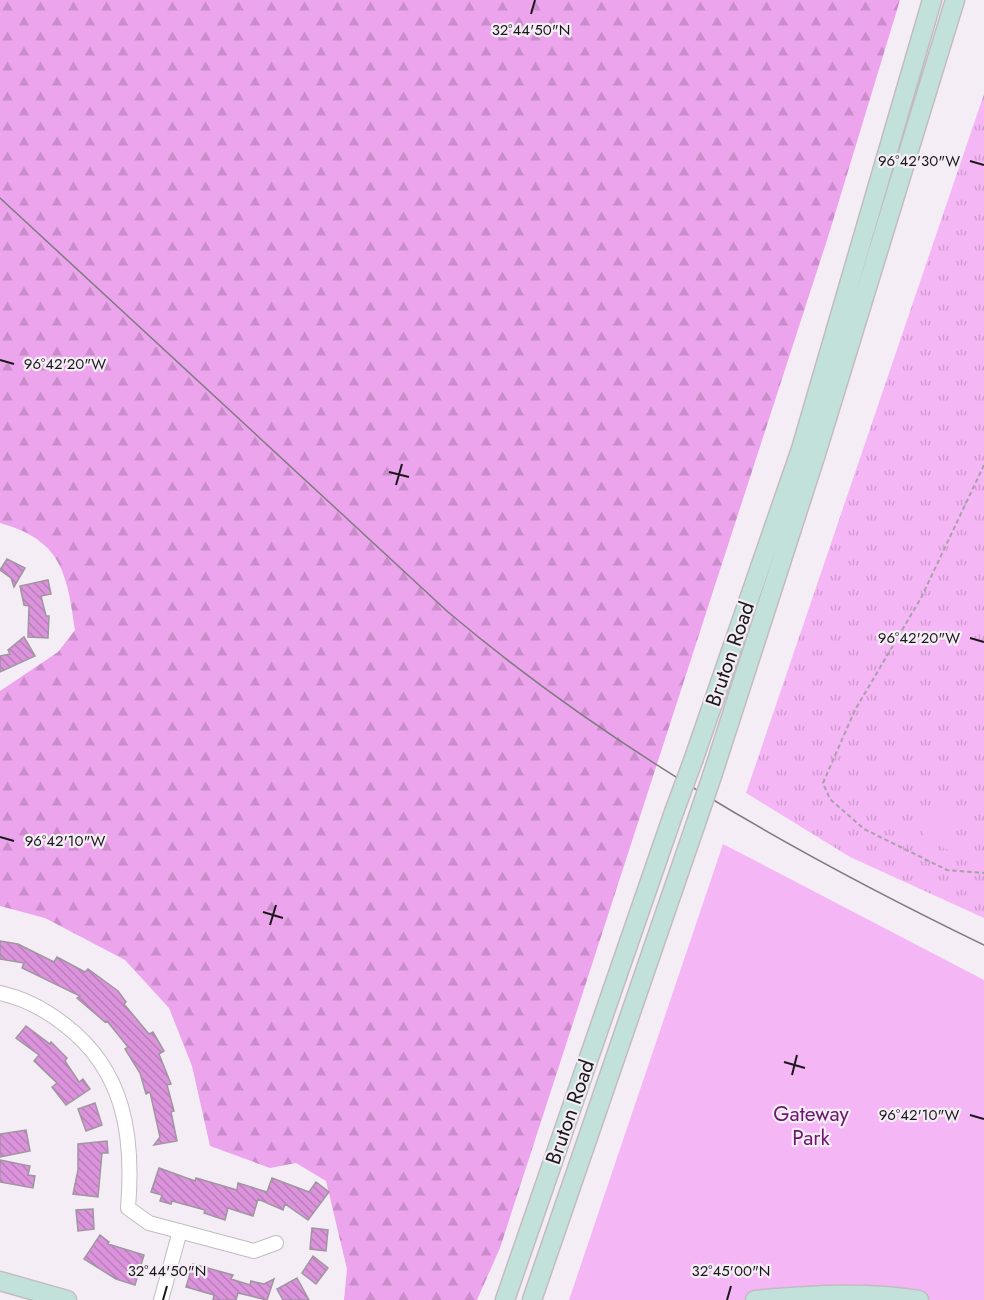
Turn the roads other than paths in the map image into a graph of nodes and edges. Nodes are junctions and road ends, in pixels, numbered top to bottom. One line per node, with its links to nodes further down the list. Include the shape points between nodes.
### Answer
1 (932, 0): 3 (main road, Bruton Road)
2 (955, 0): 3 (main road, Bruton Road)
3 (858, 290): 10 (main road, Bruton Road, bridge); 11 (main road, Bruton Road, bridge, via 813,466 713,773)
4 (0, 993): 5 (street, via 49,1013 82,1038 108,1070 123,1112 129,1150 128,1208 149,1223)
5 (180, 1231): 6 (street, via 254,1251); 9 (street)
6 (276, 1243)
7 (0, 1282): 8 (main road)
8 (67, 1300)
9 (161, 1300)
10 (505, 1300)
11 (532, 1300)
12 (755, 1300): 13 (main road, via 817,1294)
13 (919, 1300)

